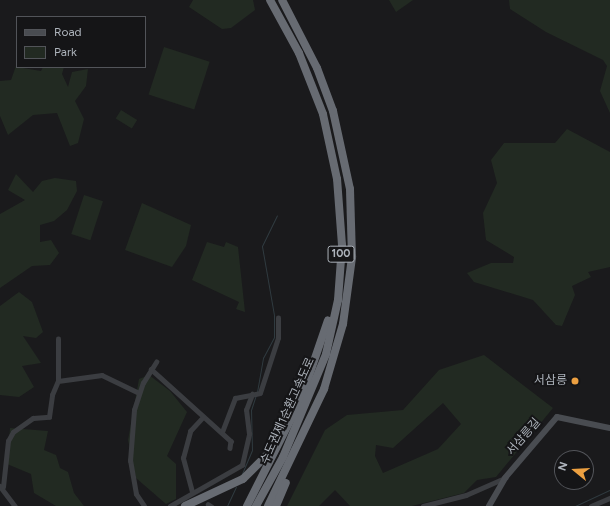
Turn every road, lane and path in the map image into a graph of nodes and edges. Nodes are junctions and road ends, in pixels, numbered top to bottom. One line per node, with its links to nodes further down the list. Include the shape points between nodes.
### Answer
1 (270, 0): 3 (highway, 수도권제1순환고속도로 / 100, via 316,93 329,136)
2 (282, 0): 12 (highway, 수도권제1순환고속도로 / 100, via 326,89 350,189 352,257 347,302 338,347)
3 (339, 190): 11 (highway, via 333,299); 26 (highway, 수도권제1순환고속도로 / 100, via 340,279 326,354 283,457)
4 (278, 318): 10 (street, via 278,338)
5 (58, 339): 8 (street)
6 (156, 362): 7 (street)
7 (151, 370): 9 (street); 13 (street)
8 (58, 381): 9 (street, via 102,375); 18 (street, via 52,395 49,417 22,423 8,441)
9 (139, 393): 22 (street, via 130,461 136,494)
10 (255, 394): 15 (street, via 235,398); 19 (street, via 246,410 248,439 242,465 201,491)
11 (301, 399): 24 (highway, via 276,443 254,471 226,488); 25 (highway)
12 (315, 411): 27 (highway, 수도권제1순환고속도로 / 100); 28 (highway)
13 (203, 417): 15 (street); 19 (street, via 190,431 183,458)
14 (610, 428): 17 (street, 서삼릉길, via 557,417)
15 (222, 432): 16 (street, via 231,441)
16 (230, 448)
17 (505, 478): 29 (street, 서삼릉길, via 466,495); 30 (street, 서삼릉길)
18 (1, 487): 21 (street)
19 (192, 492): 23 (street)
20 (610, 498): 31 (street)
21 (15, 506)
22 (144, 506)
23 (170, 506)
24 (185, 506)
25 (247, 506)
26 (256, 506)
27 (268, 506)
28 (276, 506)
29 (423, 506)
30 (489, 506)
31 (590, 506)

